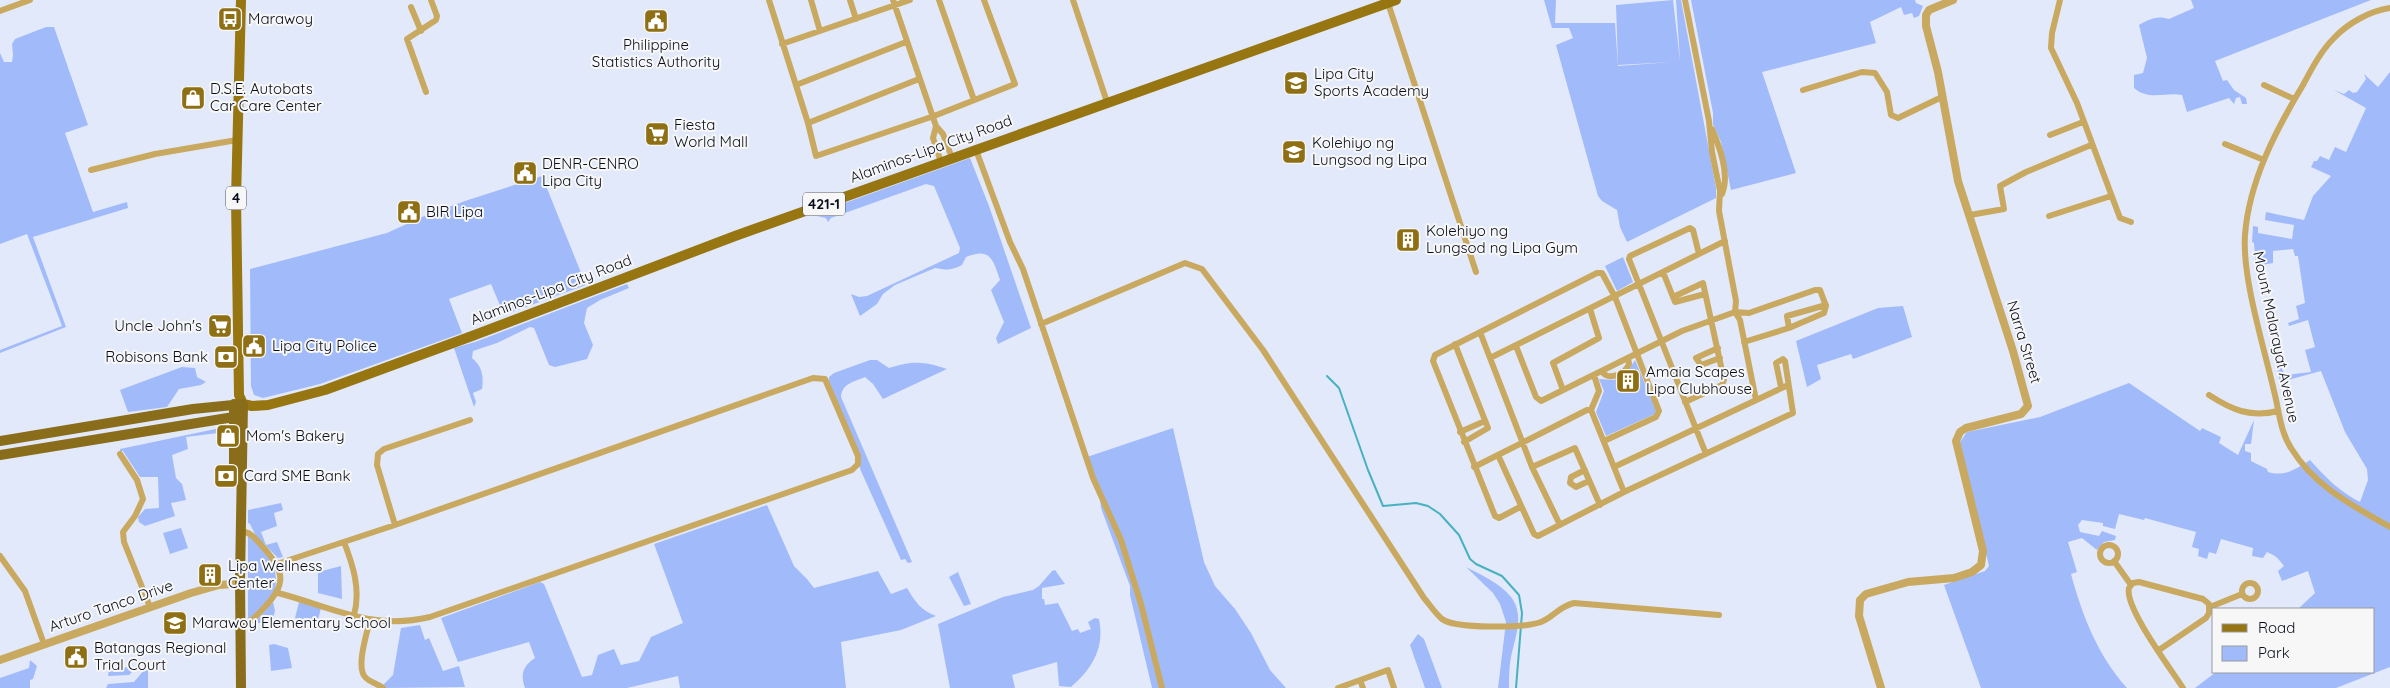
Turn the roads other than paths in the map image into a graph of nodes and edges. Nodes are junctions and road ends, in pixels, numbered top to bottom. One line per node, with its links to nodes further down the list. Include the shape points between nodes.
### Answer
1 (30, 0): 18 (street)
2 (241, 0): 38 (main road, 4)
3 (431, 0): 20 (street, via 437,18)
4 (768, 0): 23 (street)
5 (811, 0): 21 (street)
6 (850, 0): 19 (street)
7 (910, 0): 15 (street)
8 (939, 0): 31 (street)
9 (984, 0): 31 (street, via 1015,84)
10 (1073, 0): 32 (street)
11 (1687, 0): 50 (street, via 1709,121)
12 (1953, 0): 29 (street, Narra Street, via 1933,7 1926,15)
13 (2060, 0): 34 (street, via 2051,48)
14 (1392, 1): 32 (main road, Alaminos-Lipa City Road / 421-1); 52 (street)
15 (894, 3): 19 (street); 22 (street)
16 (411, 7): 20 (street)
17 (2390, 8): 30 (street, Mount Malarayat Avenue, via 2355,21 2334,37)
18 (0, 11)
19 (856, 19): 21 (street)
20 (421, 31): 28 (street, via 407,39)
21 (820, 31): 23 (street)
22 (906, 42): 24 (street); 25 (street)
23 (782, 44): 25 (street)
24 (919, 79): 33 (street); 35 (street)
25 (796, 85): 35 (street)
26 (2264, 85): 30 (street)
27 (1803, 90): 29 (street, via 1862,72 1875,72 1887,92 1892,115 1898,118)
28 (426, 92)
29 (1942, 97): 47 (street, Narra Street, via 1953,160)
30 (2294, 99): 43 (street, Mount Malarayat Avenue)
31 (974, 100): 33 (street)
32 (1107, 102): 41 (main road, Alaminos-Lipa City Road / 421-1)
33 (934, 116): 35 (street, via 816,156); 36 (street)
34 (2083, 122): 37 (street); 40 (street)
35 (808, 123)
36 (936, 126): 42 (street, via 943,134); 44 (street, via 933,138)
37 (2050, 135)
38 (237, 140): 45 (street, via 155,154); 81 (main road, 4, via 236,247)
39 (2226, 144): 43 (street)
40 (2091, 145): 46 (street); 47 (street, via 2000,186 2004,209)
41 (976, 150): 42 (main road, Alaminos-Lipa City Road / 421-1); 62 (street)
42 (952, 158): 44 (main road, Alaminos-Lipa City Road / 421-1)
43 (2264, 160): 84 (street, Mount Malarayat Avenue, via 2249,205 2245,244 2252,293)
44 (941, 162): 81 (main road, Alaminos-Lipa City Road / 421-1, via 342,384 288,400)
45 (91, 170)
46 (2111, 196): 48 (street); 49 (street, via 2120,218)
47 (1970, 215): 135 (street, Narra Street, via 2028,406 2021,414 1966,428 1956,441 1983,551 1981,565 1954,578 1908,582 1866,594 1860,600 1859,616)
48 (2049, 216)
49 (2131, 222)
50 (1725, 241): 51 (street); 60 (street)
51 (1699, 254): 53 (street); 54 (street, via 1690,228 1630,256)
52 (1476, 272)
53 (1663, 272): 54 (street); 57 (street)
54 (1638, 284): 56 (street); 65 (street)
55 (1705, 294): 57 (street, via 1678,302); 57 (street, via 1702,283); 61 (street)
56 (1614, 297): 59 (street); 64 (street, via 1604,274 1597,273); 70 (street)
57 (1673, 297)
58 (1826, 304): 60 (street, via 1820,290 1817,290 1749,313); 63 (street, via 1824,313); 63 (street, via 1787,316)
59 (1590, 309): 68 (street); 78 (street, via 1600,338 1553,363)
60 (1736, 312): 61 (street); 66 (street)
61 (1711, 321): 65 (street); 69 (street)
62 (1041, 324): 121 (street, via 1185,263 1202,269 1263,350 1424,598 1443,620 1527,625 1542,622 1559,608 1574,603); 131 (street, via 1093,478 1121,540)
63 (1788, 328): 66 (street)
64 (1480, 332): 67 (street); 71 (street)
65 (1661, 341): 70 (street); 82 (street)
66 (1744, 342): 80 (street)
67 (1455, 344): 87 (street); 89 (street, via 1432,360)
68 (1516, 346): 71 (street); 78 (street, via 1537,399 1544,400)
69 (1718, 348): 73 (street); 73 (street, via 1699,355 1697,359 1701,366)
70 (1637, 354): 72 (street); 90 (street, via 1659,413)
71 (1490, 358): 93 (street)
72 (1628, 358): 74 (street); 74 (street, via 1629,364 1624,371 1610,376)
73 (1720, 358): 82 (street, via 1723,384)
74 (1602, 372): 75 (street)
75 (1594, 375): 78 (street); 83 (street, via 1599,391)
76 (1789, 386): 77 (street); 77 (street, via 1782,359 1776,363); 95 (street, via 1793,413)
77 (1782, 387): 80 (street)
78 (1563, 390)
79 (2209, 395): 84 (street, via 2240,413)
80 (1756, 400): 88 (street)
81 (242, 402): 85 (highway, 4); 85 (main road); 91 (highway)
82 (1685, 402): 88 (street)
83 (1591, 410): 90 (street); 93 (street)
84 (2278, 411): 108 (street, Mount Malarayat Avenue, via 2286,439 2311,474 2338,497)
85 (238, 416): 96 (highway); 109 (highway, 4); 114 (highway, 4)
86 (470, 420): 106 (street, via 384,449 378,454 377,465)
87 (1486, 421): 89 (street); 92 (street, via 1488,430)
88 (1696, 428): 95 (street); 99 (street)
89 (1460, 432): 92 (street)
90 (1604, 441): 99 (street)
91 (0, 442)
92 (1464, 442): 100 (street)
93 (1522, 442): 97 (street); 98 (street)
94 (120, 454): 118 (street, via 137,480 143,499 123,532)
95 (1706, 454): 103 (street)
96 (0, 455)
97 (1498, 455): 100 (street); 105 (street)
98 (1532, 467): 101 (street, via 1575,448); 107 (street)
99 (1614, 467): 103 (street)
100 (1474, 468): 105 (street, via 1496,517 1501,518)
101 (1585, 470): 102 (street); 102 (street, via 1571,477 1571,484 1576,487)
102 (1589, 481): 104 (street)
103 (1624, 492): 104 (street)
104 (1600, 505): 107 (street)
105 (1520, 507): 107 (street, via 1535,536)
106 (395, 525): 110 (street); 122 (street, via 818,377 825,379 858,456 858,464 852,470 430,617 398,623)
107 (1560, 525)
108 (2390, 527)
109 (240, 531): 113 (street, via 250,534); 123 (highway, 4)
110 (344, 542): 113 (street); 120 (street, via 355,572)
111 (0, 556): 124 (street, via 25,591)
112 (2114, 561): 115 (street)
113 (277, 564): 116 (street, via 280,574)
114 (233, 584): 118 (street, Arturo Tanco Drive, via 214,586); 128 (highway, 4)
115 (2131, 585): 119 (street, via 2139,582 2203,599); 125 (street, via 2129,598)
116 (278, 593): 120 (street); 123 (street, via 250,622)
117 (2242, 594): 119 (street)
118 (150, 607): 124 (street, Arturo Tanco Drive)
119 (2210, 607): 125 (street, via 2206,618)
120 (354, 615): 122 (street)
121 (1719, 615)
122 (370, 620): 130 (street, via 362,672 366,679)
123 (240, 625): 129 (highway, 4)
124 (44, 644): 126 (street, Arturo Tanco Drive)
125 (2159, 650): 136 (street)
126 (0, 660)
127 (1360, 680): 132 (street); 133 (street); 134 (street, via 1388,670)
128 (235, 688)
129 (241, 688)
130 (383, 688)
131 (1162, 688)
132 (1338, 688)
133 (1363, 688)
134 (1394, 688)
135 (1881, 688)
136 (2183, 688)

